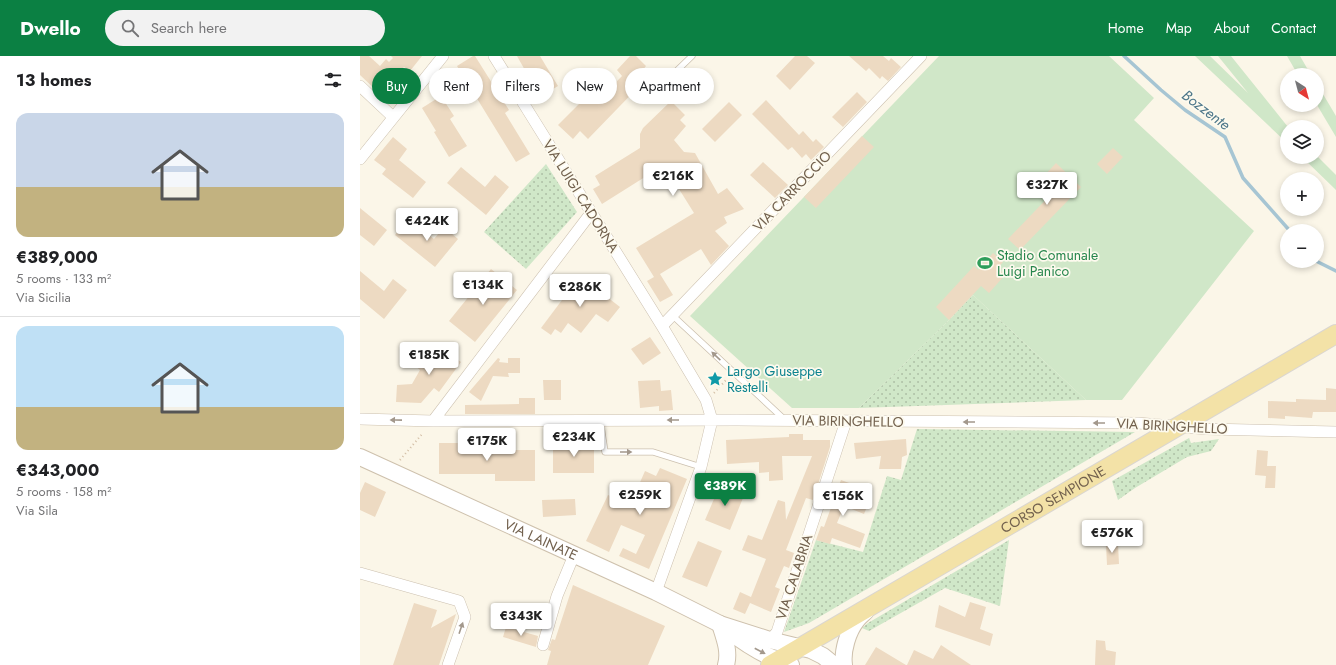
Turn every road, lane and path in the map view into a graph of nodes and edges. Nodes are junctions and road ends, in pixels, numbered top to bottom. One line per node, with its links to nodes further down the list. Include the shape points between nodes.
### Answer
1 (443, 56): 7 (street)
2 (494, 56): 9 (street, VIA LUIGI CADORNA)
3 (692, 56): 5 (lane)
4 (921, 56): 10 (street, VIA CARROCCIO)
5 (680, 68)
6 (360, 86): 7 (street)
7 (393, 118): 8 (street)
8 (360, 159)
9 (591, 213): 11 (street, VIA LUIGI CADORNA); 19 (street)
10 (672, 315): 11 (street, VIA CARROCCIO); 13 (lane, one-way to 10)
11 (662, 326): 14 (street, VIA LUIGI CADORNA)
12 (1336, 334): 21 (main road, CORSO SEMPIONE)
13 (734, 372): 14 (path); 18 (lane)
14 (706, 400): 17 (street, VIA LUIGI CADORNA)
15 (360, 419): 19 (street, VIA BIRINGHELLO, one-way to 15)
16 (600, 420): 17 (street, VIA BIRINGHELLO, one-way to 16); 19 (street, VIA BIRINGHELLO); 24 (lane, one-way to 24, via 605,452 653,452)
17 (712, 420): 18 (street, VIA BIRINGHELLO); 24 (street)
18 (786, 420): 20 (street, VIA BIRINGHELLO)
19 (433, 421): 25 (path)
20 (846, 421): 21 (street, VIA BIRINGHELLO, one-way to 20, via 1138,423); 31 (street, VIA CALABRIA, via 776,632)
21 (1180, 426): 22 (street, VIA BIRINGHELLO); 29 (main road, CORSO SEMPIONE)
22 (1336, 432)
23 (360, 457): 25 (street, VIA LAINATE)
24 (701, 468): 28 (street)
25 (391, 471): 26 (street, VIA LAINATE)
26 (574, 555): 28 (street, VIA LAINATE); 32 (street, via 557,596)
27 (360, 573): 35 (street, one-way to 27, via 465,617 459,601)
28 (656, 592): 30 (street, VIA LAINATE)
29 (872, 606): 33 (main road, CORSO SEMPIONE); 38 (street, via 856,620 852,628 844,650)
30 (720, 624): 31 (street, VIA LAINATE); 34 (street, VIA LAINATE, one-way to 34); 36 (street, via 727,649)
31 (770, 640): 33 (street, VIA LAINATE)
32 (543, 645)
33 (801, 648): 34 (main road, CORSO SEMPIONE); 37 (street, VIA LAINATE, via 823,656)
34 (779, 664)
35 (448, 665)
36 (726, 665)
37 (834, 665)
38 (844, 665)

